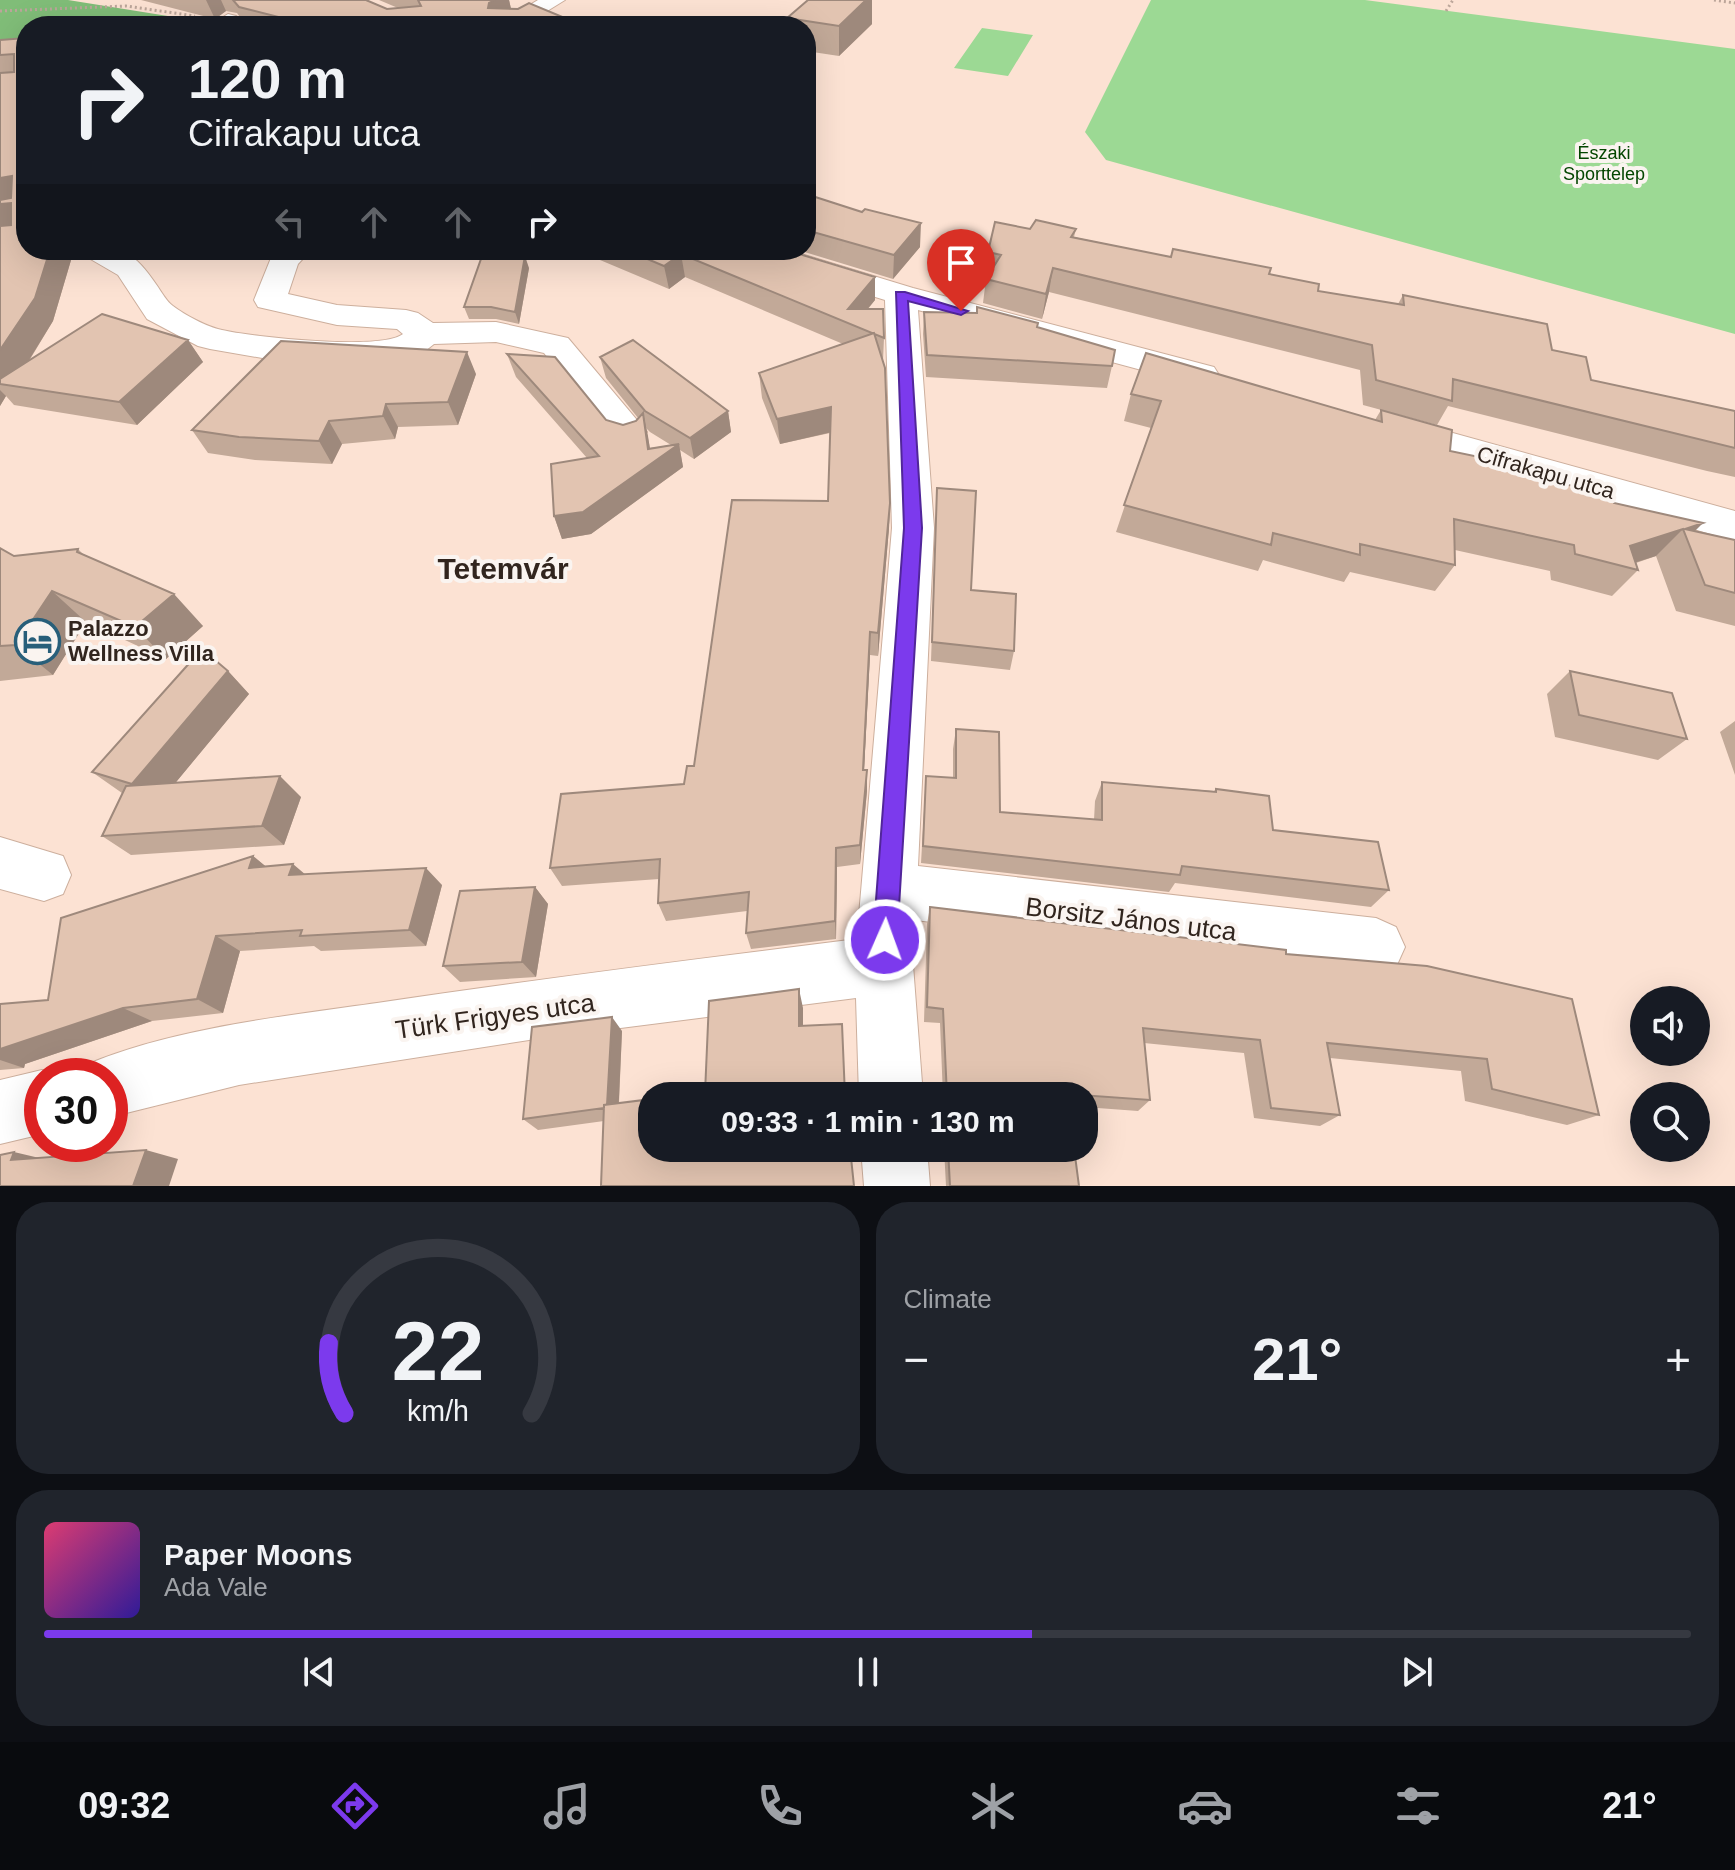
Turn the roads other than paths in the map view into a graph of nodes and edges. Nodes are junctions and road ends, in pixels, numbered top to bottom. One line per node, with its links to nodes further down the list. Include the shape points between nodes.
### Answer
1 (554, 0): 2 (street)
2 (525, 16)
3 (115, 260): 7 (street, via 130,269 159,312 210,339 362,353 408,347)
4 (284, 260): 7 (street, via 270,300 337,315 406,320)
5 (788, 260): 6 (street)
6 (901, 295): 8 (street); 12 (street, via 913,528)
7 (425, 334): 10 (street, via 496,332 556,345)
8 (1232, 383)
9 (1369, 422): 11 (street, Cifrakapu utca)
10 (628, 432)
11 (1735, 526)
12 (887, 890): 13 (street, Borsitz János utca); 14 (street)
13 (1376, 947)
14 (884, 965): 15 (street, Türk Frigyes utca, via 542,1008 239,1054); 16 (street)
15 (128, 1082)
16 (890, 1082)
17 (24, 1106): 18 (street)
18 (0, 1112)
19 (895, 1162): 20 (street)
20 (897, 1186)

